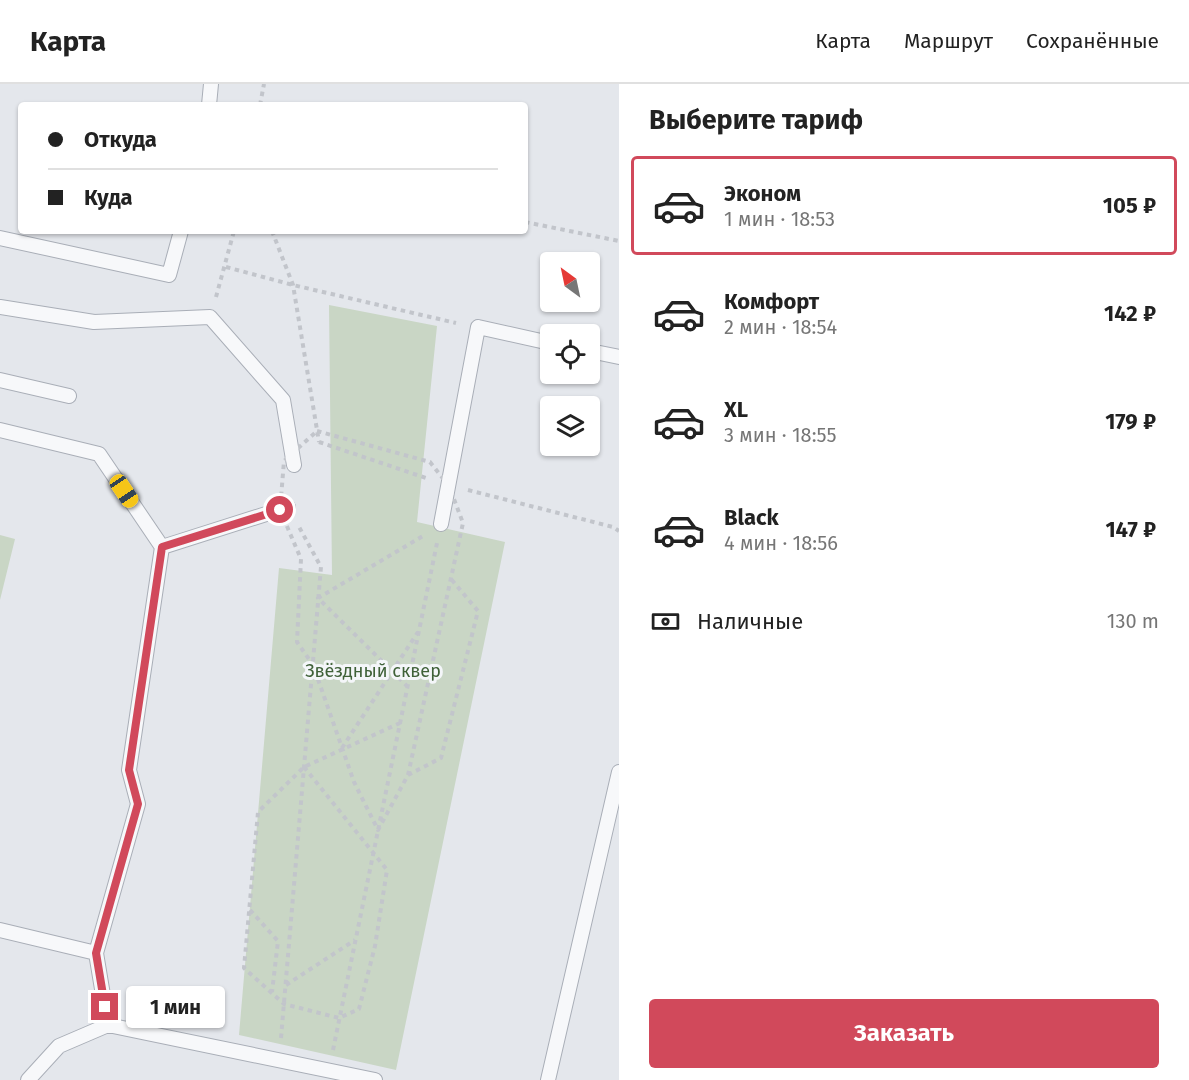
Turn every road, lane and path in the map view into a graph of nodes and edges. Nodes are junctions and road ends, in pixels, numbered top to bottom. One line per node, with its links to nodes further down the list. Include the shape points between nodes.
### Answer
1 (211, 84): 3 (lane)
2 (264, 84): 4 (path)
3 (209, 102)
4 (261, 102)
5 (528, 223): 10 (path)
6 (180, 234): 9 (lane, via 170,275)
7 (233, 234): 11 (path)
8 (273, 234): 12 (path)
9 (0, 238)
10 (619, 241)
11 (226, 267): 12 (path); 14 (path)
12 (293, 285): 15 (path); 22 (path)
13 (0, 307): 14 (lane, via 94,322)
14 (210, 317): 23 (lane, via 283,400)
15 (478, 327): 16 (lane); 24 (lane)
16 (540, 341)
17 (600, 353): 18 (lane)
18 (619, 357)
19 (0, 380): 20 (lane)
20 (69, 396)
21 (0, 430): 28 (lane, via 99,454)
22 (317, 430): 23 (path); 24 (path, via 430,462); 24 (path, via 319,442)
23 (293, 460): 25 (path, via 284,461)
24 (449, 486): 26 (lane); 27 (path, via 613,526); 29 (path, via 463,523)
25 (284, 508): 28 (lane); 30 (path, via 321,567); 32 (path, via 301,559 297,642)
26 (441, 524): 30 (path); 31 (path)
27 (619, 531)
28 (162, 547): 45 (lane, via 129,770 138,804)
29 (451, 578): 39 (path); 39 (path, via 478,611 441,759)
30 (318, 598): 32 (path); 33 (path)
31 (420, 628): 33 (path); 34 (path)
32 (313, 665): 36 (path); 37 (path)
33 (392, 672): 34 (path); 36 (path)
34 (408, 687): 35 (path)
35 (400, 723): 36 (path); 40 (path)
36 (341, 749): 37 (path); 40 (path)
37 (304, 766): 41 (path); 42 (path, via 258,812); 46 (path)
38 (619, 772): 55 (lane)
39 (408, 775): 40 (path)
40 (378, 830): 41 (path)
41 (373, 852): 44 (path); 49 (path, via 387,870 375,946 359,1009)
42 (250, 910): 47 (path, via 278,941); 47 (path, via 244,968)
43 (0, 930): 45 (lane)
44 (356, 940): 46 (path); 49 (path)
45 (96, 953): 50 (lane)
46 (286, 986): 48 (path)
47 (272, 992): 48 (path)
48 (284, 1004): 49 (path); 51 (path)
49 (339, 1018): 52 (path)
50 (108, 1024): 51 (lane); 53 (lane, via 59,1046)
51 (280, 1059): 52 (lane)
52 (328, 1075): 54 (lane)
53 (28, 1080)
54 (375, 1080)
55 (548, 1080)

